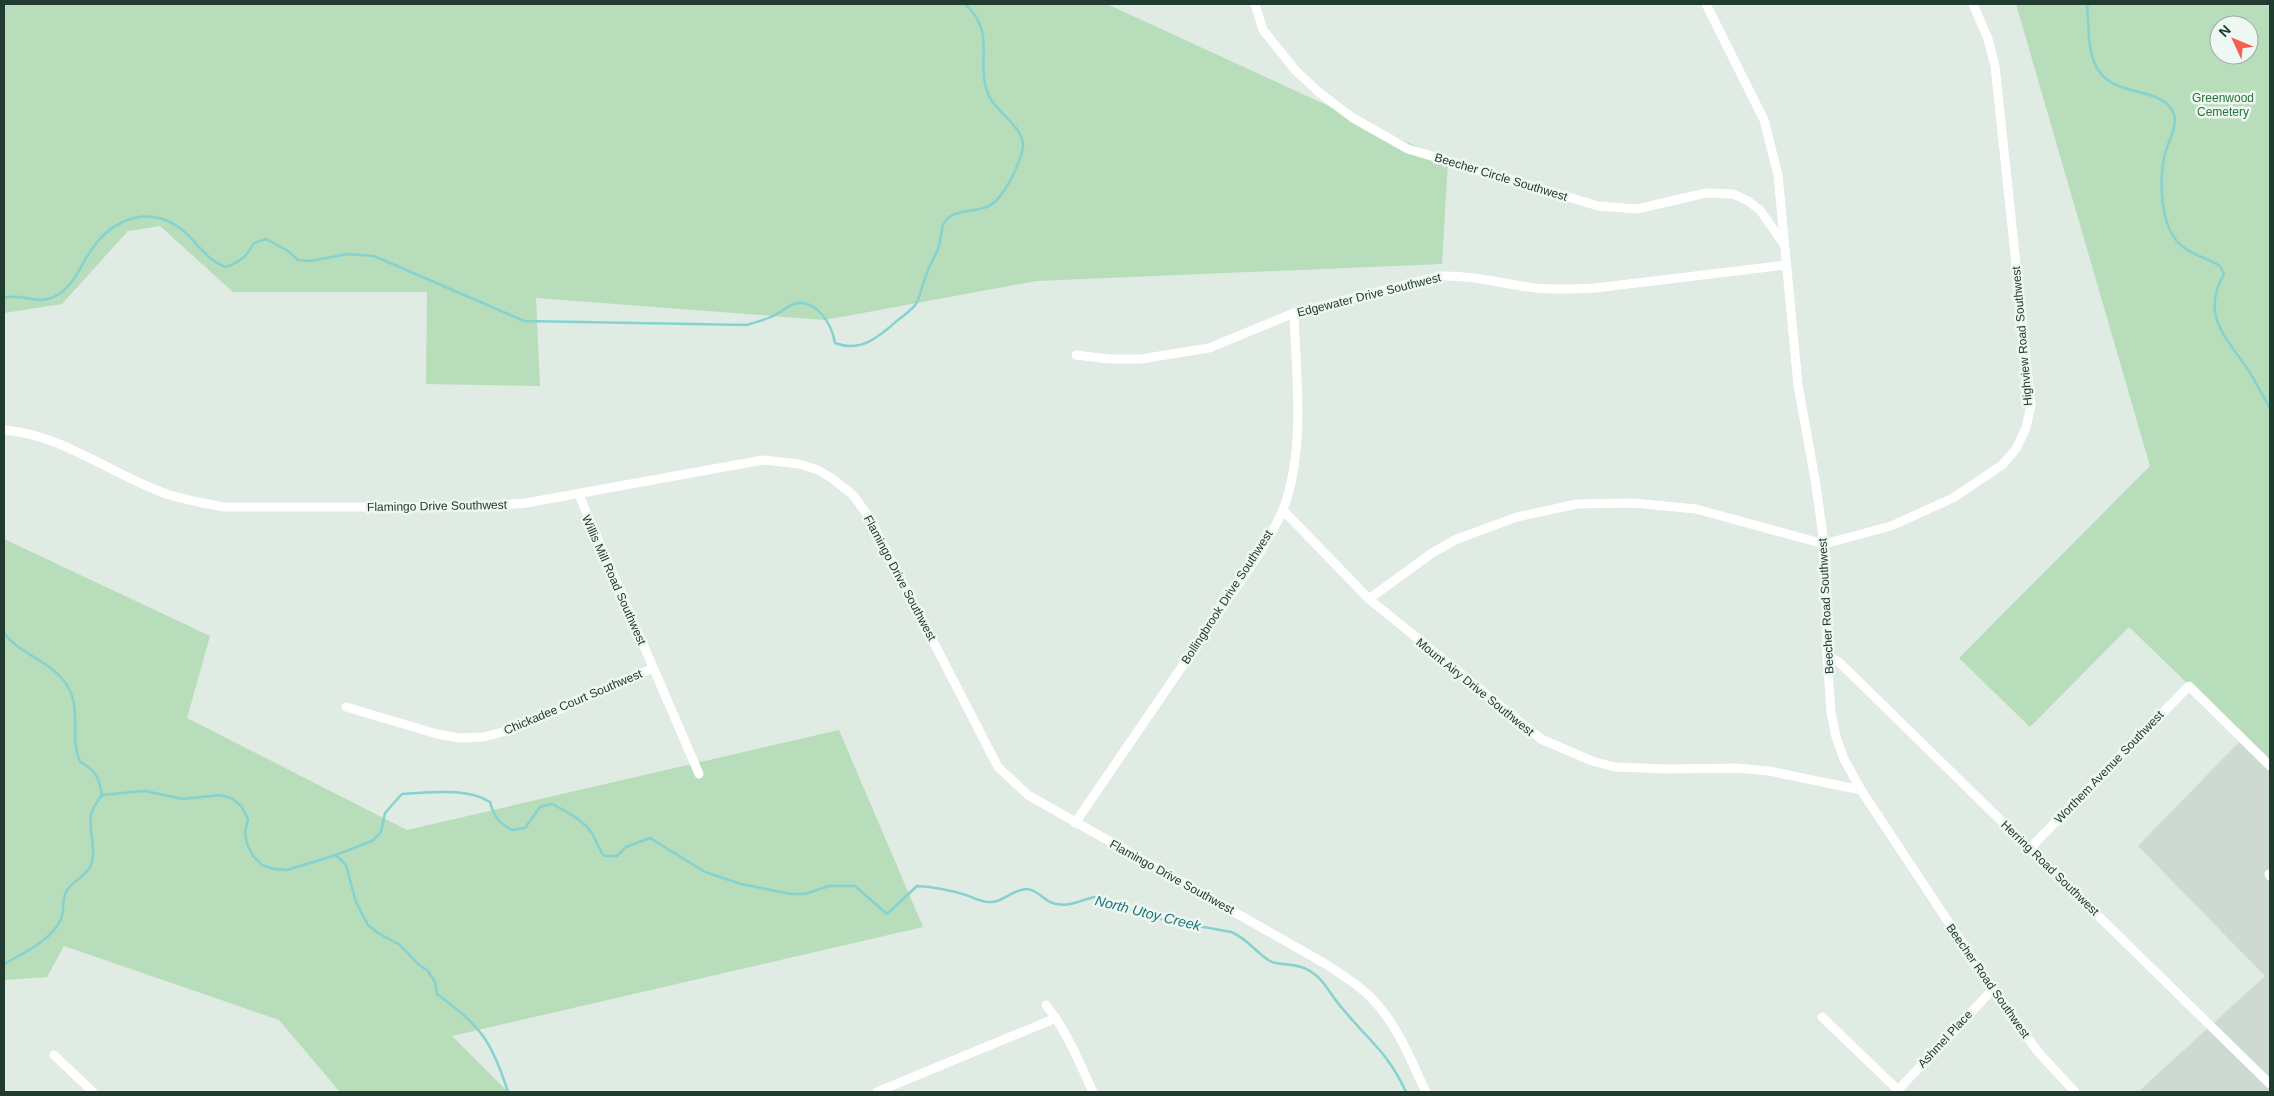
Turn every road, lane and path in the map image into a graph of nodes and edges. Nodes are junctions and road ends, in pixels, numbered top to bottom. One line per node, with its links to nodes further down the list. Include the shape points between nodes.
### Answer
1 (1255, 4): 4 (street, Beecher Circle Southwest, via 1263,30 1296,71 1353,118 1408,148 1605,207 1637,209 1706,193 1733,194 1760,210)
2 (1706, 4): 4 (street, Beecher Road Southwest, via 1764,120 1778,175)
3 (1973, 4): 11 (street, Highview Road Southwest, via 1995,66 2031,404 2026,428 2002,465 1954,498 1891,526)
4 (1784, 245): 5 (street, Beecher Road Southwest)
5 (1786, 265): 6 (street, Edgewater Drive Southwest, via 1565,290 1462,275 1440,276); 11 (street, Beecher Road Southwest, via 1798,385)
6 (1294, 313): 7 (street, Edgewater Drive Southwest, via 1209,348 1141,359 1109,360); 10 (street, Bollingbrook Drive Southwest, via 1297,441)
7 (1076, 355)
8 (4, 430): 9 (street, Flamingo Drive Southwest, via 31,434 163,493 193,502 224,506 474,507)
9 (579, 495): 14 (street, Willis Mill Road Southwest); 19 (street, Flamingo Drive Southwest, via 763,460 799,464 833,479 853,495 869,517 998,767 1028,794)
10 (1282, 510): 12 (street, Mount Airy Drive Southwest); 19 (street, Bollingbrook Drive Southwest, via 1259,554)
11 (1824, 544): 12 (street, via 1696,509 1633,502 1577,504 1517,517 1457,539 1432,553); 13 (street, Beecher Road Southwest)
12 (1369, 599): 18 (street, Mount Airy Drive Southwest, via 1529,732 1569,753 1615,767 1770,771)
13 (1827, 656): 18 (street, Beecher Road Southwest, via 1836,737); 20 (street, Herring Road Southwest, via 1839,662)
14 (653, 668): 15 (street, Chickadee Court Southwest, via 517,728 484,737 460,738 438,734); 17 (street, Willis Mill Road Southwest)
15 (346, 707)
16 (2270, 766): 20 (street, Worthem Avenue Southwest, via 2189,686)
17 (700, 774)
18 (1861, 790): 21 (street, Beecher Road Southwest)
19 (1075, 823): 31 (street, Flamingo Drive Southwest, via 1354,982 1375,1001 1392,1024)
20 (2030, 848): 26 (street, Herring Road Southwest)
21 (1992, 989): 27 (street, Ashmel Place); 32 (street, Beecher Road Southwest, via 2038,1053)
22 (1046, 1005): 24 (street)
23 (1822, 1017): 27 (street)
24 (1056, 1018): 29 (street); 30 (street)
25 (54, 1056): 28 (street)
26 (2270, 1084)
27 (1899, 1091)
28 (93, 1092)
29 (877, 1092)
30 (1093, 1092)
31 (1426, 1092)
32 (2075, 1092)

